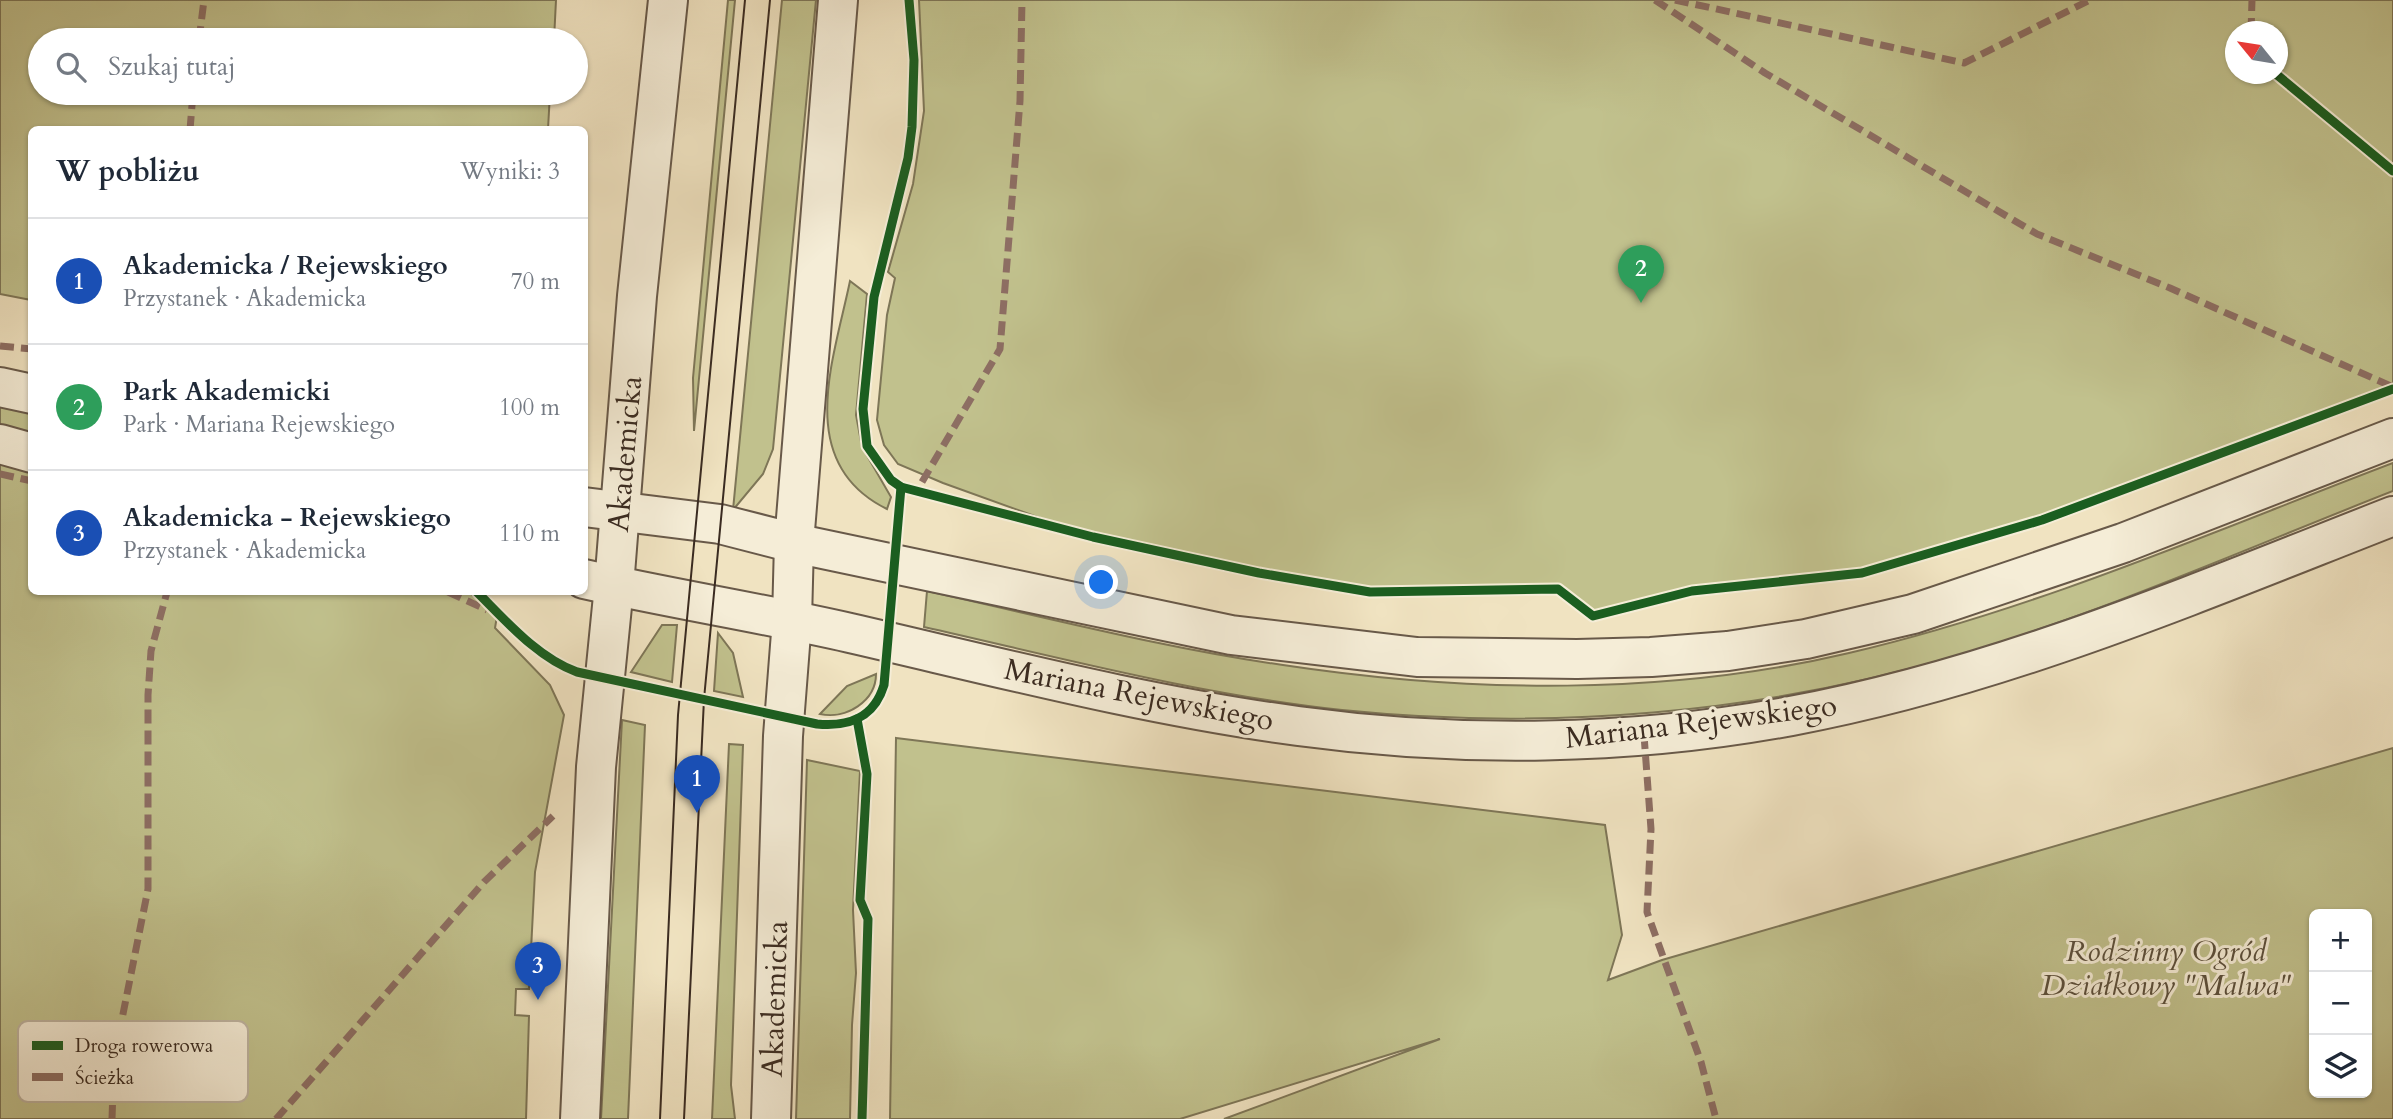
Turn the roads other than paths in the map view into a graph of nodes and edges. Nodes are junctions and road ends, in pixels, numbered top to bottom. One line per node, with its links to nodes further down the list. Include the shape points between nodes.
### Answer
1 (668, 0): 8 (street, Akademicka, via 637,296)
2 (838, 0): 10 (street, Akademicka)
3 (0, 387): 4 (street)
4 (28, 393)
5 (2393, 438): 10 (street, via 2123,543 1913,614 1806,639 1651,657 1417,657 1231,635)
6 (0, 444): 7 (street)
7 (28, 452)
8 (602, 509): 10 (street, via 720,524); 11 (street, Akademicka)
9 (2393, 516): 12 (street, Mariana Rejewskiego, via 1995,666 1897,694 1787,717 1630,736 1487,741 1300,727 1161,702)
10 (794, 543): 12 (street, Akademicka)
11 (599, 582): 12 (street, Mariana Rejewskiego); 13 (street, Akademicka)
12 (792, 620): 14 (street, Akademicka, via 783,736)
13 (580, 1119)
14 (771, 1119)

